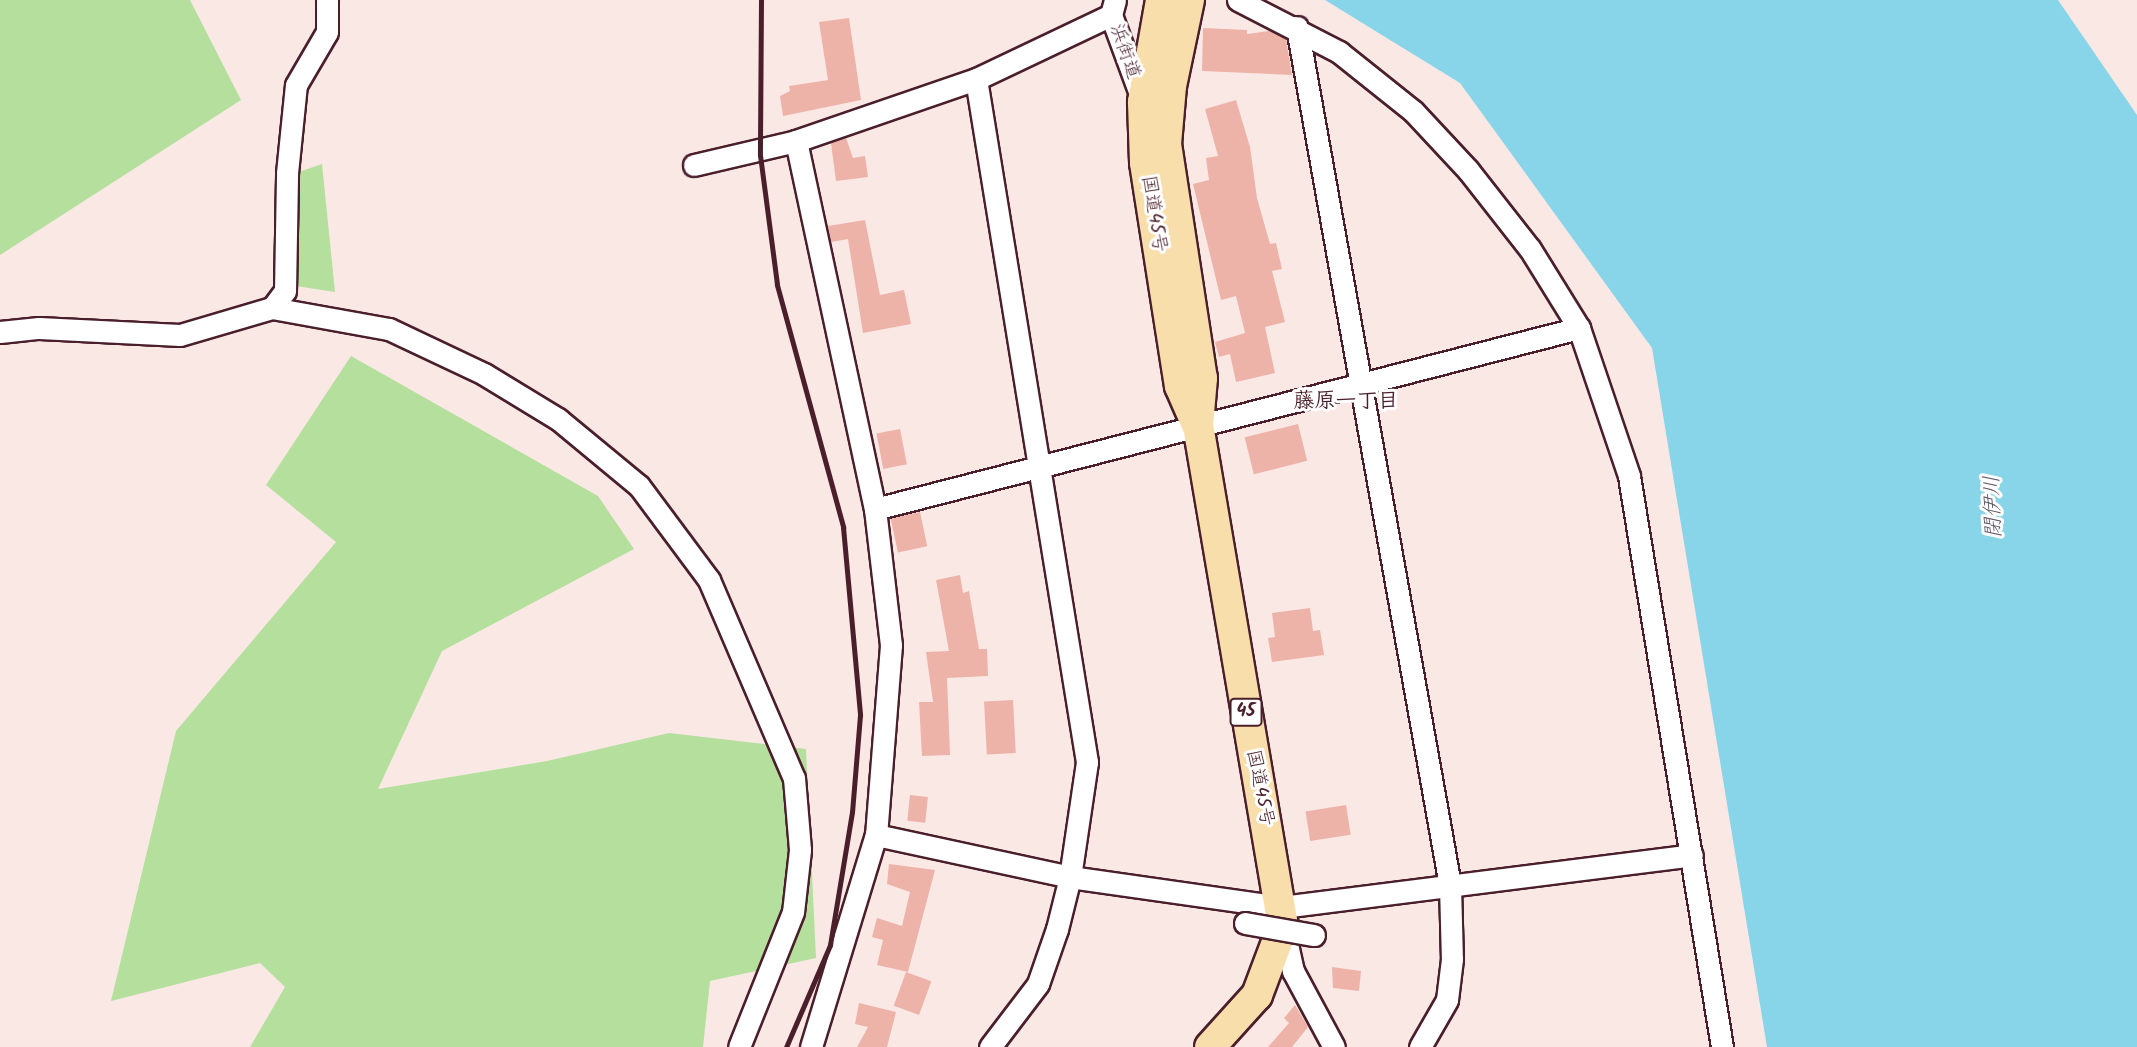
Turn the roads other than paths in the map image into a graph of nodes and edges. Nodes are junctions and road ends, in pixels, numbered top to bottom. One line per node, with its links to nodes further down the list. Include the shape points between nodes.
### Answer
1 (327, 0): 10 (street, via 327,32 296,85 287,173 285,291)
2 (1238, 0): 5 (street)
3 (1174, 3): 7 (highway, 国道45号 / 45); 14 (highway, 国道45号 / 45, via 1166,144 1202,378)
4 (1113, 8): 6 (street); 7 (street, 浜街道)
5 (1297, 27): 11 (street, via 1339,52 1413,111 1468,170 1538,260); 13 (street)
6 (976, 79): 8 (street); 15 (street)
7 (1143, 102): 14 (highway, 国道45号 / 45, via 1145,163 1180,386)
8 (796, 141): 9 (street); 16 (street)
9 (694, 165)
10 (272, 308): 12 (street, via 180,335 39,328); 24 (street, via 389,329 484,374 558,419 639,486 709,580 794,778 800,850 793,912)
11 (1579, 328): 13 (street); 18 (street, via 1629,476)
12 (0, 332)
13 (1361, 384): 14 (street); 20 (street)
14 (1198, 425): 15 (street); 21 (highway, 国道45号 / 45)
15 (1042, 466): 16 (street); 19 (street, via 1087,762)
16 (875, 509): 17 (street, via 891,645)
17 (876, 835): 19 (street); 25 (street)
18 (1692, 855): 20 (street); 30 (street)
19 (1070, 877): 21 (street); 26 (street, via 1038,984)
20 (1450, 885): 21 (street); 29 (street, via 1447,1000)
21 (1283, 916): 27 (highway, via 1257,995); 28 (street, via 1293,971)
22 (1245, 923): 23 (street, bridge)
23 (1314, 934)
24 (738, 1047)
25 (811, 1047)
26 (990, 1047)
27 (1210, 1047)
28 (1334, 1047)
29 (1420, 1047)
30 (1722, 1047)

